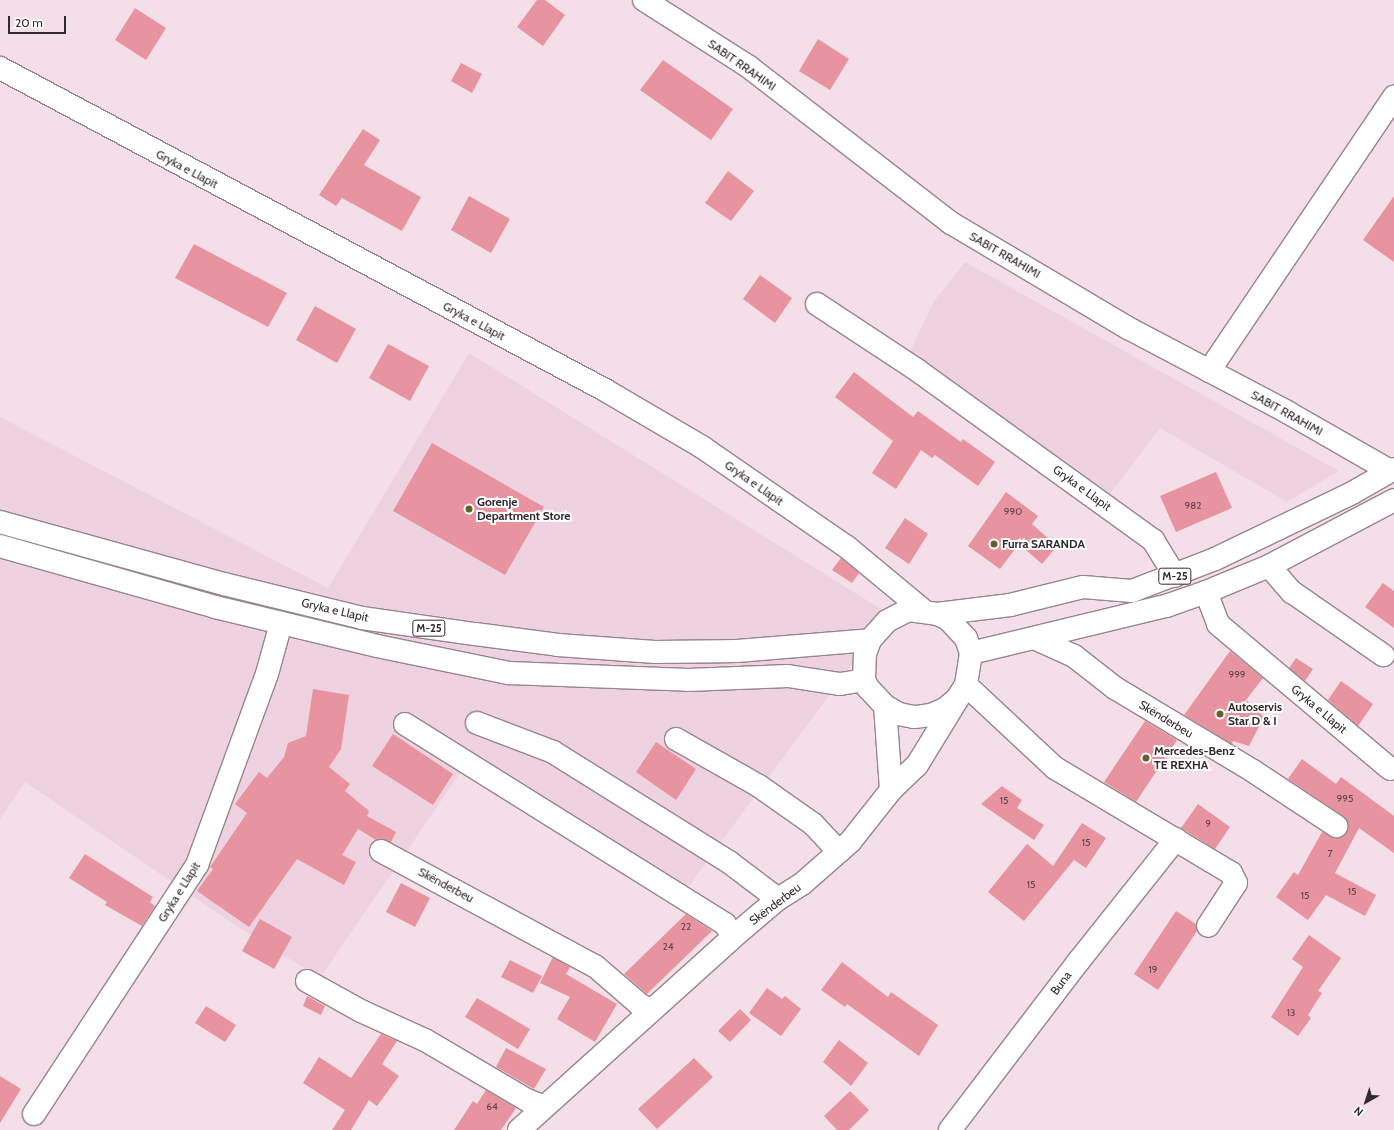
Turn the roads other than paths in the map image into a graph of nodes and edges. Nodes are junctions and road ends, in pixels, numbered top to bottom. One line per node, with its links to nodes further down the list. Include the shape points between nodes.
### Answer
1 (644, 0): 5 (street, SABIT RRAHIMI, via 749,67 951,223 1128,328)
2 (0, 68): 13 (street, Gryka e Llapit, via 605,390 702,447 847,547)
3 (1394, 97): 5 (street)
4 (817, 304): 11 (street, Gryka e Llapit, via 917,370 1106,504 1153,540)
5 (1209, 371): 6 (street, SABIT RRAHIMI)
6 (1392, 470): 11 (street, M-25, via 1352,493)
7 (1394, 500): 10 (street, M-25)
8 (0, 522): 16 (street, Gryka e Llapit / M-25, via 224,584 362,618 558,646 655,652 737,651)
9 (0, 546): 14 (street, Gryka e Llapit / M-25, via 215,607)
10 (1270, 566): 12 (street, M-25); 18 (street, via 1292,592)
11 (1175, 576): 13 (street, M-25, via 1132,591 1083,587 1010,605)
12 (1206, 592): 15 (street, M-25, via 1166,606); 25 (street, Gryka e Llapit, via 1218,624)
13 (930, 612): 16 (street, via 909,610 898,614 877,629); 17 (street, via 958,628 966,638)
14 (281, 623): 19 (street, Gryka e Llapit / M-25, via 509,673 688,680 788,676 840,684); 37 (street, Gryka e Llapit, via 267,674 197,865)
15 (1036, 639): 17 (street, M-25); 27 (street, Skënderbeu, via 1074,656 1115,688 1253,771)
16 (870, 640): 19 (street, via 865,654)
17 (971, 653): 20 (street)
18 (1383, 655)
19 (864, 680): 21 (street)
20 (966, 685): 21 (street, via 945,709 930,715 914,717 899,714); 26 (street, Skënderbeu, via 917,765); 28 (street, via 1055,768)
21 (885, 706): 26 (street)
22 (477, 723): 31 (street, via 553,752 729,862)
23 (405, 724): 33 (street, via 725,924)
24 (676, 739): 30 (street, via 759,786 813,824)
25 (1390, 769)
26 (891, 790): 30 (street, Skënderbeu, via 872,817)
27 (1336, 826)
28 (1176, 839): 32 (street, via 1231,873 1236,884); 39 (street, Buna)
29 (381, 851): 35 (street, Skënderbeu, via 588,962)
30 (839, 852): 31 (street, Skënderbeu, via 802,884)
31 (778, 899): 33 (street, Skënderbeu)
32 (1208, 926)
33 (733, 937): 35 (street, Skënderbeu)
34 (308, 981): 36 (street, via 361,1012 425,1040 527,1100)
35 (650, 1010): 36 (street, Skënderbeu)
36 (544, 1107): 38 (street, Skënderbeu)
37 (34, 1114)
38 (519, 1130)
39 (950, 1130)

